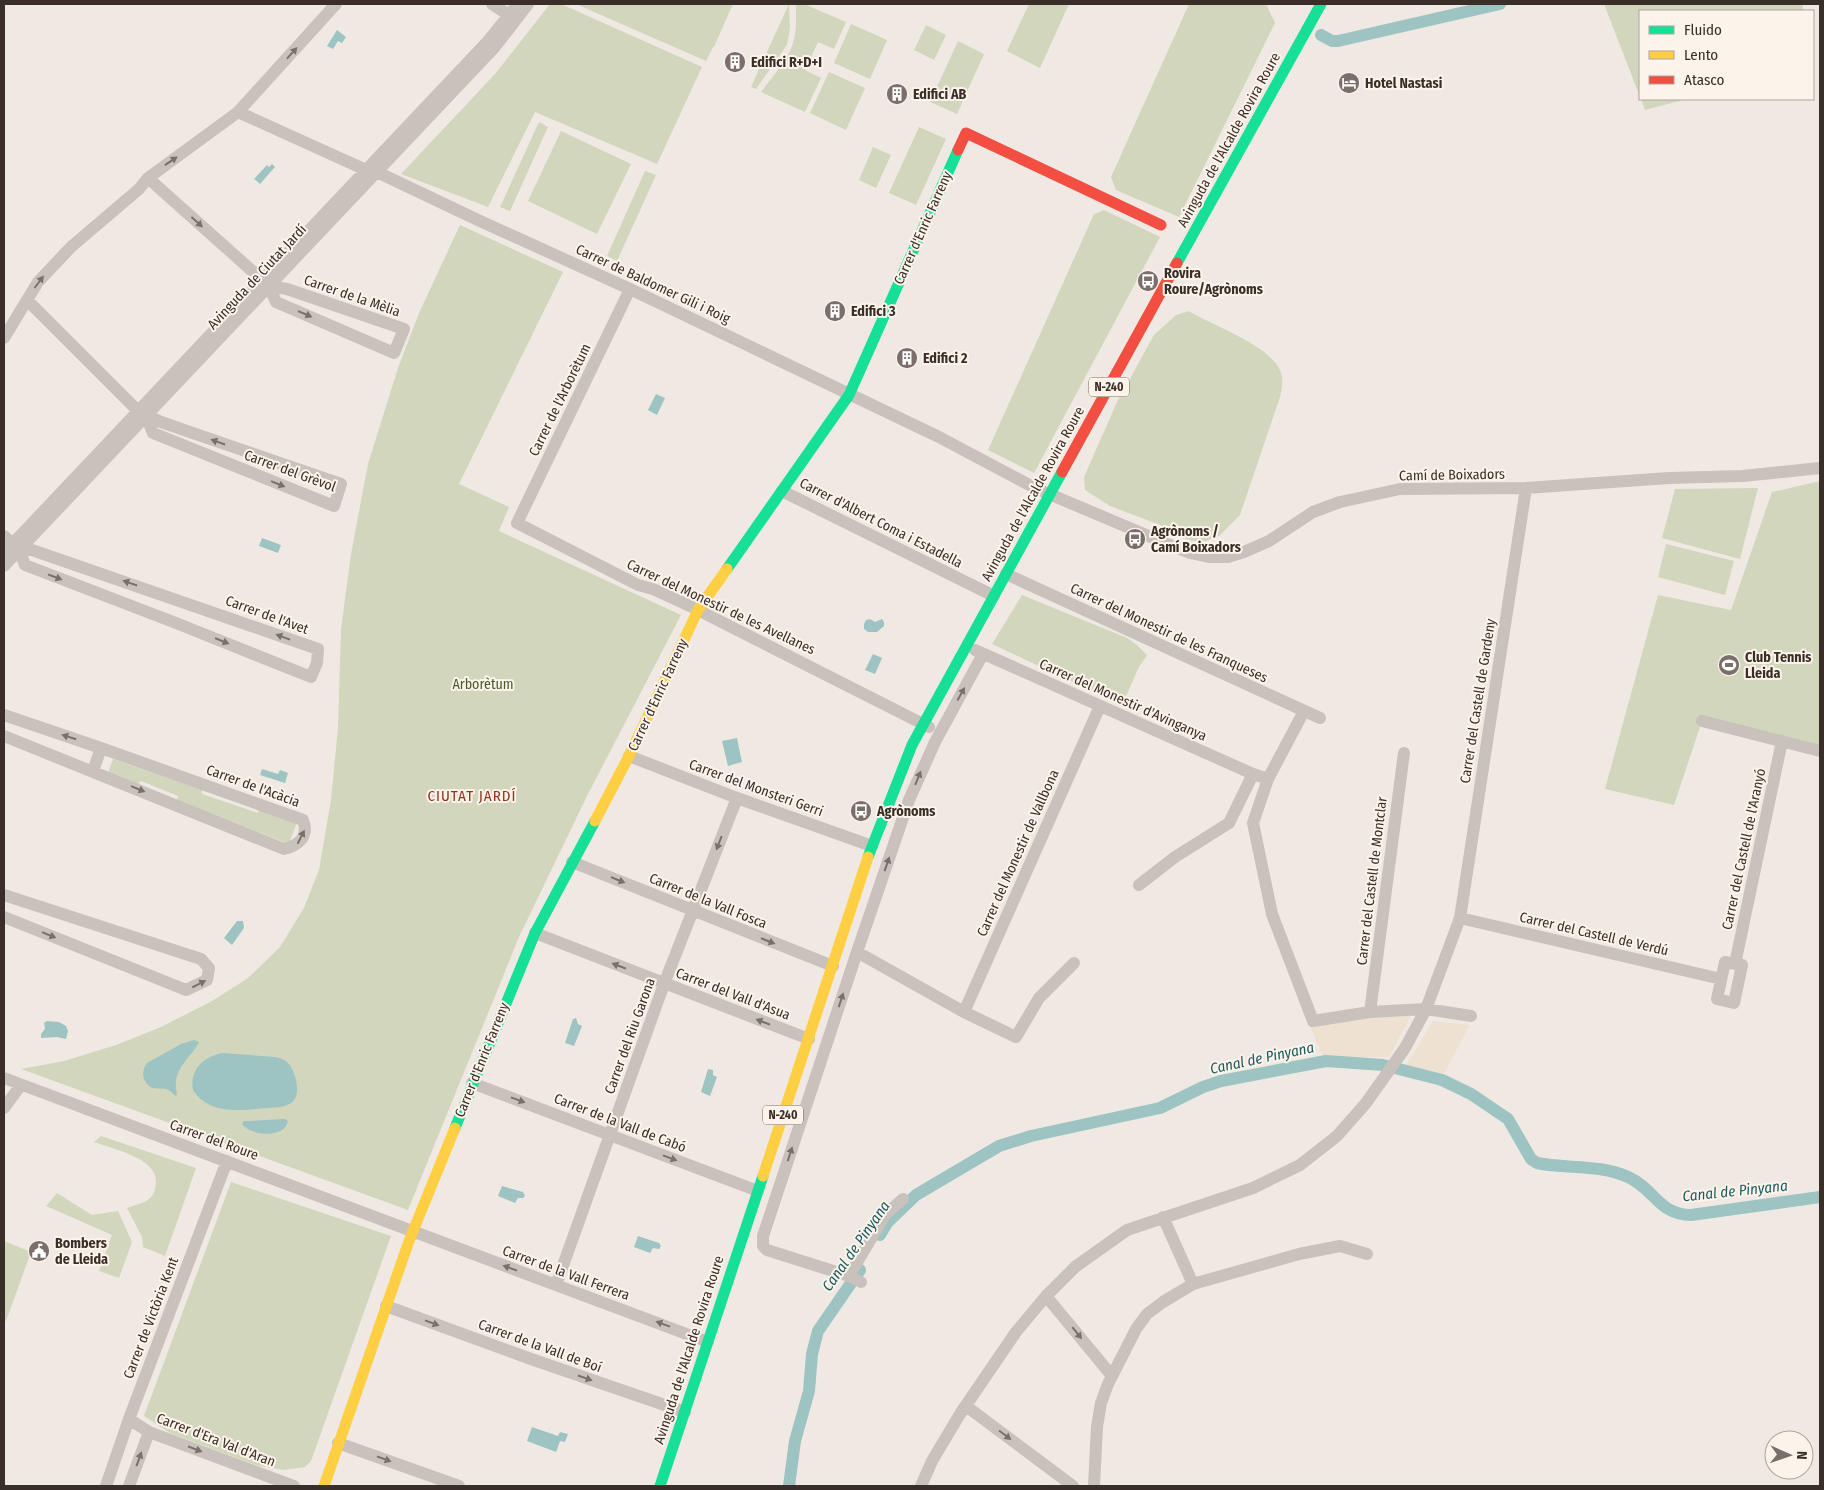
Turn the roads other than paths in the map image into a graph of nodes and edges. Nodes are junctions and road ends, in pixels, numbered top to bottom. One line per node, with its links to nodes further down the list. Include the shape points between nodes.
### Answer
1 (336, 4): 7 (street, one-way to 1)
2 (492, 4): 6 (street)
3 (518, 4): 6 (street, Avinguda de Ciutat Jardí)
4 (528, 4): 6 (street, Avinguda de Ciutat Jardí)
5 (1322, 4): 20 (street, Avinguda de l'Alcalde Rovira Roure / N-240)
6 (512, 18): 8 (street, Avinguda de Ciutat Jardí)
7 (238, 112): 8 (street, Carrer de Baldomer Gili i Roig); 9 (street, one-way to 7)
8 (372, 171): 11 (street, Avinguda de Ciutat Jardí); 12 (street, Carrer de Baldomer Gili i Roig)
9 (148, 178): 11 (street, Carrer de la Mèlia, one-way to 11); 13 (street, one-way to 9, via 38,282 71,246)
10 (1161, 225): 15 (street, Carrer d'Enric Farreny, via 966,133)
11 (265, 283): 11 (street, Carrer de la Mèlia, one-way to 11, via 276,302 394,353 404,330); 16 (street, Avinguda de Ciutat Jardí)
12 (630, 289): 15 (street, Carrer de Baldomer Gili i Roig); 21 (street, Carrer de l'Arborètum)
13 (27, 300): 14 (street); 16 (street, Carrer del Grèvol)
14 (4, 338)
15 (849, 395): 19 (street, Carrer d'Enric Farreny); 20 (street, Carrer de Baldomer Gili i Roig)
16 (142, 413): 16 (street, Carrer del Grèvol, one-way to 16, via 152,433 334,506 341,484); 22 (street, Avinguda de Ciutat Jardí)
17 (1820, 468): 18 (street, Camí de Boixadors, via 1743,476)
18 (1526, 488): 20 (street, Camí de Boixadors, via 1400,489 1340,502 1313,512 1268,541 1228,557 1209,557 1182,550); 55 (street, Carrer del Castell de Gardeny)
19 (782, 490): 25 (street, Carrer d'Albert Coma i Estadella); 27 (street, Carrer d'Enric Farreny)
20 (1050, 494): 24 (street, Avinguda de l'Alcalde Rovira Roure / N-240)
21 (517, 523): 27 (street, Carrer del Monestir de les Avellanes, via 638,585)
22 (10, 546): 23 (street, Avinguda de Ciutat Jardí); 26 (street, Carrer de l'Avet, one-way to 22, via 32,550); 28 (street, Carrer de l'Avet, one-way to 28, via 24,565)
23 (4, 566)
24 (1006, 574): 25 (street, Avinguda de l'Alcalde Rovira Roure / N-240); 32 (street, Carrer del Monestir de les Franqueses)
25 (994, 596): 29 (street, Avinguda de l'Alcalde Rovira Roure / N-240)
26 (184, 601): 28 (street); 28 (street, Carrer de l'Avet, one-way to 26, via 311,677 317,663 318,649)
27 (698, 610): 36 (street, Carrer del Monestir de les Avellanes); 43 (street, Carrer d'Enric Farreny)
28 (176, 623)
29 (966, 645): 30 (street, Carrer del Monestir d'Avinganya); 36 (street, Avinguda de l'Alcalde Rovira Roure / N-240)
30 (983, 654): 31 (street, Carrer del Monestir d'Avinganya); 37 (street, Avinguda de l'Alcalde Rovira Roure, one-way to 30)
31 (1100, 706): 45 (street, Carrer del Monestir d'Avinganya); 65 (street, Carrer del Monestir de Vallbona)
32 (1304, 711): 34 (street, Carrer del Monestir de les Franqueses); 46 (street)
33 (4, 715): 40 (street, Carrer de l'Acàcia, one-way to 33)
34 (1320, 718)
35 (1702, 721): 39 (street)
36 (923, 724): 37 (street, Carrer del Monestir de les Avellanes); 48 (street, Avinguda de l'Alcalde Rovira Roure / N-240)
37 (940, 733): 52 (street, Avinguda de l'Alcalde Rovira Roure, one-way to 37, via 909,800)
38 (4, 736): 44 (street, Carrer de l'Acàcia)
39 (1782, 741): 41 (street); 60 (street, Carrer del Castell de l'Aranyó)
40 (101, 748): 44 (street); 44 (street, Carrer de l'Acàcia, one-way to 40, via 284,849 296,846 306,827 303,820)
41 (1820, 751)
42 (1404, 753): 66 (street, Carrer del Castell de Montclar)
43 (629, 756): 47 (street, Carrer del Monsteri Gerri); 49 (street, Carrer d'Enric Farreny)
44 (93, 771)
45 (1253, 774): 46 (street, Carrer del Monestir d'Avinganya); 50 (street, via 1229,823 1175,857)
46 (1268, 779): 66 (street, via 1253,823 1272,914 1313,1021)
47 (737, 798): 48 (street, Carrer del Monsteri Gerri); 53 (street, Carrer del Riu Garona, one-way to 53)
48 (872, 846): 57 (street, Avinguda de l'Alcalde Rovira Roure / N-240)
49 (572, 862): 53 (street, Carrer de la Vall Fosca, one-way to 53); 56 (street, Carrer d'Enric Farreny)
50 (1139, 886)
51 (4, 895): 54 (street, one-way to 51, via 186,990 207,980 209,968 202,959)
52 (873, 904): 57 (street, Avinguda de l'Alcalde Rovira Roure); 58 (street, Avinguda de l'Alcalde Rovira Roure)
53 (693, 911): 61 (street, Carrer de la Vall Fosca, one-way to 61); 63 (street, Carrer del Riu Garona)
54 (4, 917)
55 (1460, 918): 62 (street, Carrer del Castell de Verdú); 64 (street, Carrer del Castell de Gardeny)
56 (535, 933): 63 (street, Carrer del Vall d'Asua, one-way to 56); 70 (street, Carrer d'Enric Farreny)
57 (844, 934): 61 (street, Avinguda de l'Alcalde Rovira Roure / N-240)
58 (856, 952): 65 (street); 77 (street, Avinguda de l'Alcalde Rovira Roure, one-way to 58)
59 (1074, 963): 65 (street, via 1039,998 1016,1037)
60 (1735, 964): 62 (street, via 1725,962); 62 (street, Carrer del Castell de l'Aranyó, via 1742,965 1734,1003 1717,999)
61 (833, 966): 68 (street, Avinguda de l'Alcalde Rovira Roure / N-240)
62 (1721, 979)
63 (664, 984): 68 (street, Carrer del Vall d'Asua, one-way to 63); 73 (street, Carrer del Riu Garona)
64 (1426, 1009): 66 (street); 67 (street); 78 (street, Carrer del Castell de Gardeny, via 1391,1069 1337,1136 1300,1165 1253,1188)
65 (964, 1012)
66 (1370, 1012)
67 (1471, 1016)
68 (808, 1039): 75 (street, Avinguda de l'Alcalde Rovira Roure / N-240)
69 (4, 1078): 71 (street, Carrer del Roure)
70 (472, 1083): 73 (street, Carrer de la Vall de Cabó, one-way to 73); 80 (street, Carrer d'Enric Farreny)
71 (21, 1085): 72 (street); 74 (street, Carrer del Roure)
72 (4, 1108)
73 (610, 1134): 75 (street, Carrer de la Vall de Cabó, one-way to 75); 85 (street, Carrer del Riu Garona)
74 (227, 1160): 80 (street, Carrer del Roure); 92 (street, Carrer de Victòria Kent)
75 (758, 1191): 79 (street, Avinguda de l'Alcalde Rovira Roure / N-240)
76 (903, 1198): 82 (street, via 885,1215)
77 (774, 1200): 79 (street); 82 (street, Avinguda de l'Alcalde Rovira Roure, via 763,1246)
78 (1163, 1217): 84 (street); 86 (street, Carrer del Castell de Gardeny, via 1120,1234 1075,1267)
79 (747, 1222): 88 (street, Avinguda de l'Alcalde Rovira Roure / N-240)
80 (414, 1232): 85 (street, Carrer de la Vall Ferrera, one-way to 80); 87 (street, Carrer d'Enric Farreny)
81 (1367, 1254): 84 (street, via 1340,1246 1299,1254)
82 (849, 1276): 83 (street)
83 (861, 1282)
84 (1193, 1284): 89 (street, via 1148,1314 1136,1329)
85 (556, 1285): 88 (street, Carrer de la Vall Ferrera, one-way to 85)
86 (1046, 1296): 89 (street, one-way to 89); 90 (street, Carrer del Castell de Gardeny, via 1016,1332)
87 (386, 1306): 91 (street, Carrer de la Vall de Boí, one-way to 91); 94 (street, Carrer d'Enric Farreny)
88 (708, 1342): 91 (street, Avinguda de l'Alcalde Rovira Roure / N-240)
89 (1112, 1376): 103 (street, via 1101,1403 1097,1427)
90 (966, 1406): 101 (street, Carrer del Castell de Gardeny, via 932,1461); 102 (street, one-way to 102)
91 (685, 1412): 100 (street, Avinguda de l'Alcalde Rovira Roure / N-240)
92 (129, 1419): 93 (street, Carrer d'Era Val d'Aran); 95 (street, Carrer de Victòria Kent)
93 (149, 1432): 96 (street, one-way to 93); 97 (street, Carrer d'Era Val d'Aran, one-way to 97)
94 (338, 1442): 98 (street, Carrer d'Enric Farreny); 99 (street, one-way to 99)
95 (106, 1486)
96 (129, 1486)
97 (294, 1486)
98 (324, 1486)
99 (459, 1486)
100 (660, 1486)
101 (921, 1486)
102 (1073, 1486)
103 (1094, 1486)

